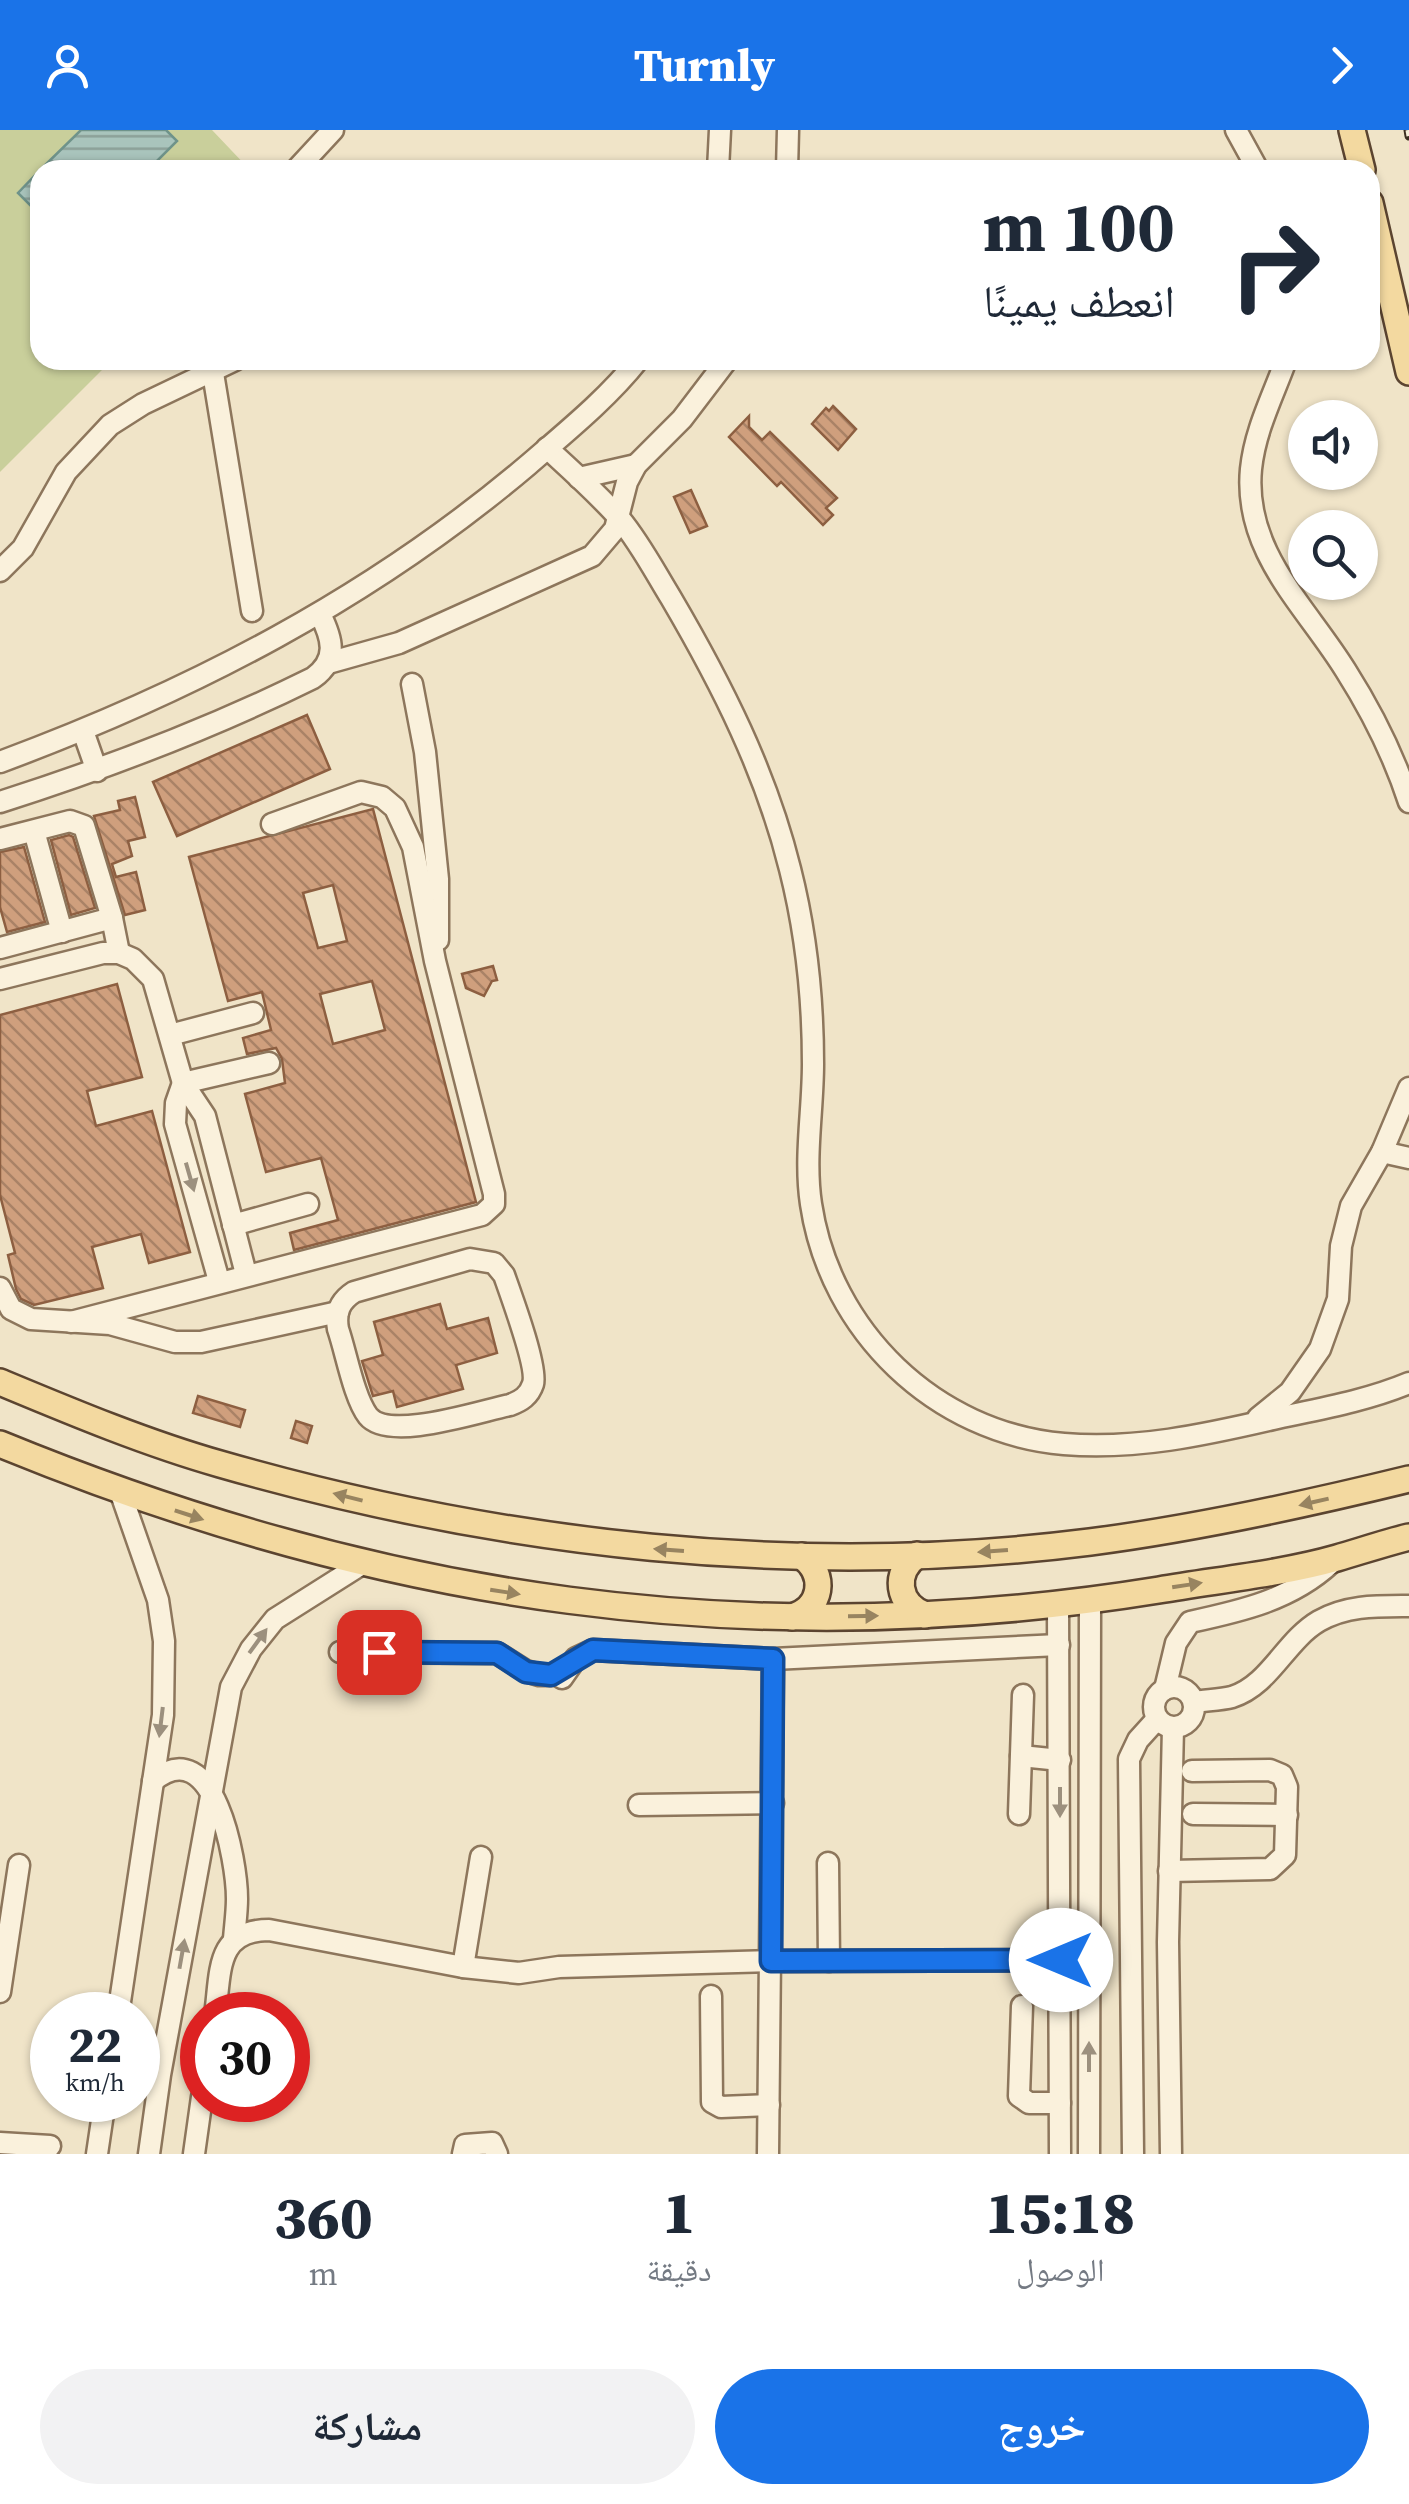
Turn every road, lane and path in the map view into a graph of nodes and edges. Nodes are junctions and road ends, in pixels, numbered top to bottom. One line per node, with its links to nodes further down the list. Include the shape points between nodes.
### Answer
1 (333, 130): 6 (street)
2 (720, 130): 7 (street)
3 (788, 130): 8 (street)
4 (1236, 130): 9 (street)
5 (1352, 130): 10 (main road)
6 (305, 160)
7 (718, 160)
8 (787, 160)
9 (1252, 160)
10 (1360, 160)
11 (1380, 246): 17 (main road)
12 (218, 370): 18 (street)
13 (628, 370): 20 (street)
14 (719, 370): 19 (street)
15 (729, 370): 19 (street)
16 (1282, 370): 33 (street, via 1250,472 1259,536 1368,709)
17 (1409, 372)
18 (213, 373): 24 (street, via 110,425 66,472 23,548); 25 (street)
19 (710, 384): 21 (street)
20 (547, 448): 22 (street); 26 (street, via 439,534)
21 (636, 465): 22 (street); 23 (street)
22 (579, 478): 23 (street)
23 (619, 518): 27 (street, via 601,548 582,562 399,643); 59 (street, via 724,691 774,810 811,999 810,1203 830,1276 869,1340 924,1392 973,1420 1027,1438 1142,1443)
24 (0, 571)
25 (252, 611)
26 (320, 614): 27 (street, via 332,644); 29 (street, via 207,676)
27 (328, 663): 31 (street, via 305,682)
28 (412, 684): 41 (street, via 438,879)
29 (83, 731): 30 (street); 31 (street)
30 (0, 762)
31 (97, 771): 32 (street)
32 (0, 802)
33 (1409, 802)
34 (272, 824): 41 (street, via 352,793 390,802 412,848)
35 (34, 830): 36 (street); 37 (street, via 70,821 84,826); 38 (street)
36 (0, 840)
37 (112, 918): 38 (street); 40 (street)
38 (62, 932): 39 (street)
39 (1, 944)
40 (120, 954): 42 (street); 44 (street, via 153,980)
41 (435, 961): 52 (street, via 494,1194 491,1209)
42 (0, 979)
43 (254, 1012): 44 (street)
44 (170, 1034): 46 (street)
45 (270, 1063): 46 (street)
46 (183, 1084): 51 (street, via 205,1116); 53 (street, one-way to 53, via 175,1124)
47 (1409, 1088): 48 (street)
48 (1382, 1152): 49 (street); 59 (street, via 1351,1206 1340,1246 1338,1299 1320,1349 1290,1392)
49 (1409, 1158)
50 (308, 1204): 51 (street)
51 (233, 1224): 52 (street)
52 (246, 1274): 53 (street)
53 (220, 1281): 56 (street)
54 (0, 1288): 56 (street, via 19,1316)
55 (338, 1312): 55 (street, via 346,1297 362,1289 486,1260 504,1275 534,1373 530,1390 510,1405 380,1426 363,1406); 56 (street, via 188,1343)
56 (71, 1322)
57 (0, 1382): 65 (main road, one-way to 57, via 590,1542 382,1506 217,1464)
58 (1409, 1383): 59 (street)
59 (1248, 1424)
60 (0, 1444): 62 (main road)
61 (1409, 1479): 64 (main road, one-way to 64, via 1172,1530)
62 (120, 1491): 67 (main road, one-way to 67); 85 (street, one-way to 85, via 158,1600 164,1641)
63 (1409, 1537): 66 (main road)
64 (917, 1555): 65 (main road); 71 (main road, via 904,1569 900,1588 908,1605)
65 (802, 1556): 72 (main road, via 816,1570 818,1590 810,1608)
66 (1336, 1558): 68 (main road, one-way to 66); 76 (street, via 1265,1603 1190,1622 1176,1643)
67 (362, 1564): 72 (main road, one-way to 72, via 576,1602); 86 (street, one-way to 67, via 232,1687 251,1649 275,1619)
68 (1090, 1601): 69 (main road); 79 (street)
69 (1058, 1605): 71 (main road); 73 (street)
70 (1409, 1606): 78 (street, via 1330,1615 1293,1641 1244,1692)
71 (925, 1615): 72 (main road, one-way to 71)
72 (792, 1617)
73 (1059, 1645): 75 (street); 80 (street)
74 (340, 1652): 75 (street, via 497,1653 539,1675 564,1673 593,1650)
75 (773, 1659): 87 (street)
76 (1165, 1689): 78 (street, via 1179,1688); 81 (street, via 1154,1706)
77 (1023, 1695): 82 (street)
78 (1194, 1702): 81 (street, via 1190,1720)
79 (1092, 1708): 80 (street); 119 (street, one-way to 79)
80 (1059, 1709): 83 (street)
81 (1165, 1724): 95 (street); 120 (street, via 1138,1740 1129,1759)
82 (1021, 1756): 83 (street); 89 (street)
83 (1060, 1760): 97 (street, one-way to 97)
84 (1192, 1771): 91 (street, via 1276,1771 1286,1780)
85 (153, 1780): 86 (street, via 186,1770); 102 (street)
86 (212, 1794): 96 (street, via 233,1860); 113 (street, one-way to 86)
87 (773, 1803): 88 (street); 98 (street)
88 (639, 1804)
89 (1019, 1814)
90 (1192, 1814): 91 (street)
91 (1287, 1815): 95 (street, via 1285,1855 1270,1869)
92 (481, 1857): 100 (street)
93 (828, 1863): 99 (street)
94 (19, 1865): 101 (street)
95 (1169, 1871): 121 (street)
96 (234, 1938): 100 (street, via 269,1930); 103 (street, via 224,1953)
97 (1061, 1960): 99 (street); 106 (street)
98 (771, 1961): 99 (street); 100 (street, via 519,1973); 107 (street)
99 (829, 1961)
100 (462, 1967)
101 (0, 1992)
102 (121, 1992)
103 (218, 1992)
104 (711, 1996): 107 (street, via 712,2102)
105 (1022, 2006): 106 (street, via 1018,2096 1029,2103)
106 (1060, 2103): 118 (street)
107 (769, 2105): 117 (street)
108 (102, 2122): 112 (street)
109 (199, 2122): 114 (street)
110 (0, 2143): 111 (street)
111 (50, 2146)
112 (97, 2154)
113 (150, 2154)
114 (194, 2154)
115 (463, 2154): 116 (street, via 465,2145 492,2143)
116 (497, 2154)
117 (768, 2154)
118 (1060, 2154)
119 (1089, 2154)
120 (1133, 2154)
121 (1171, 2154)

